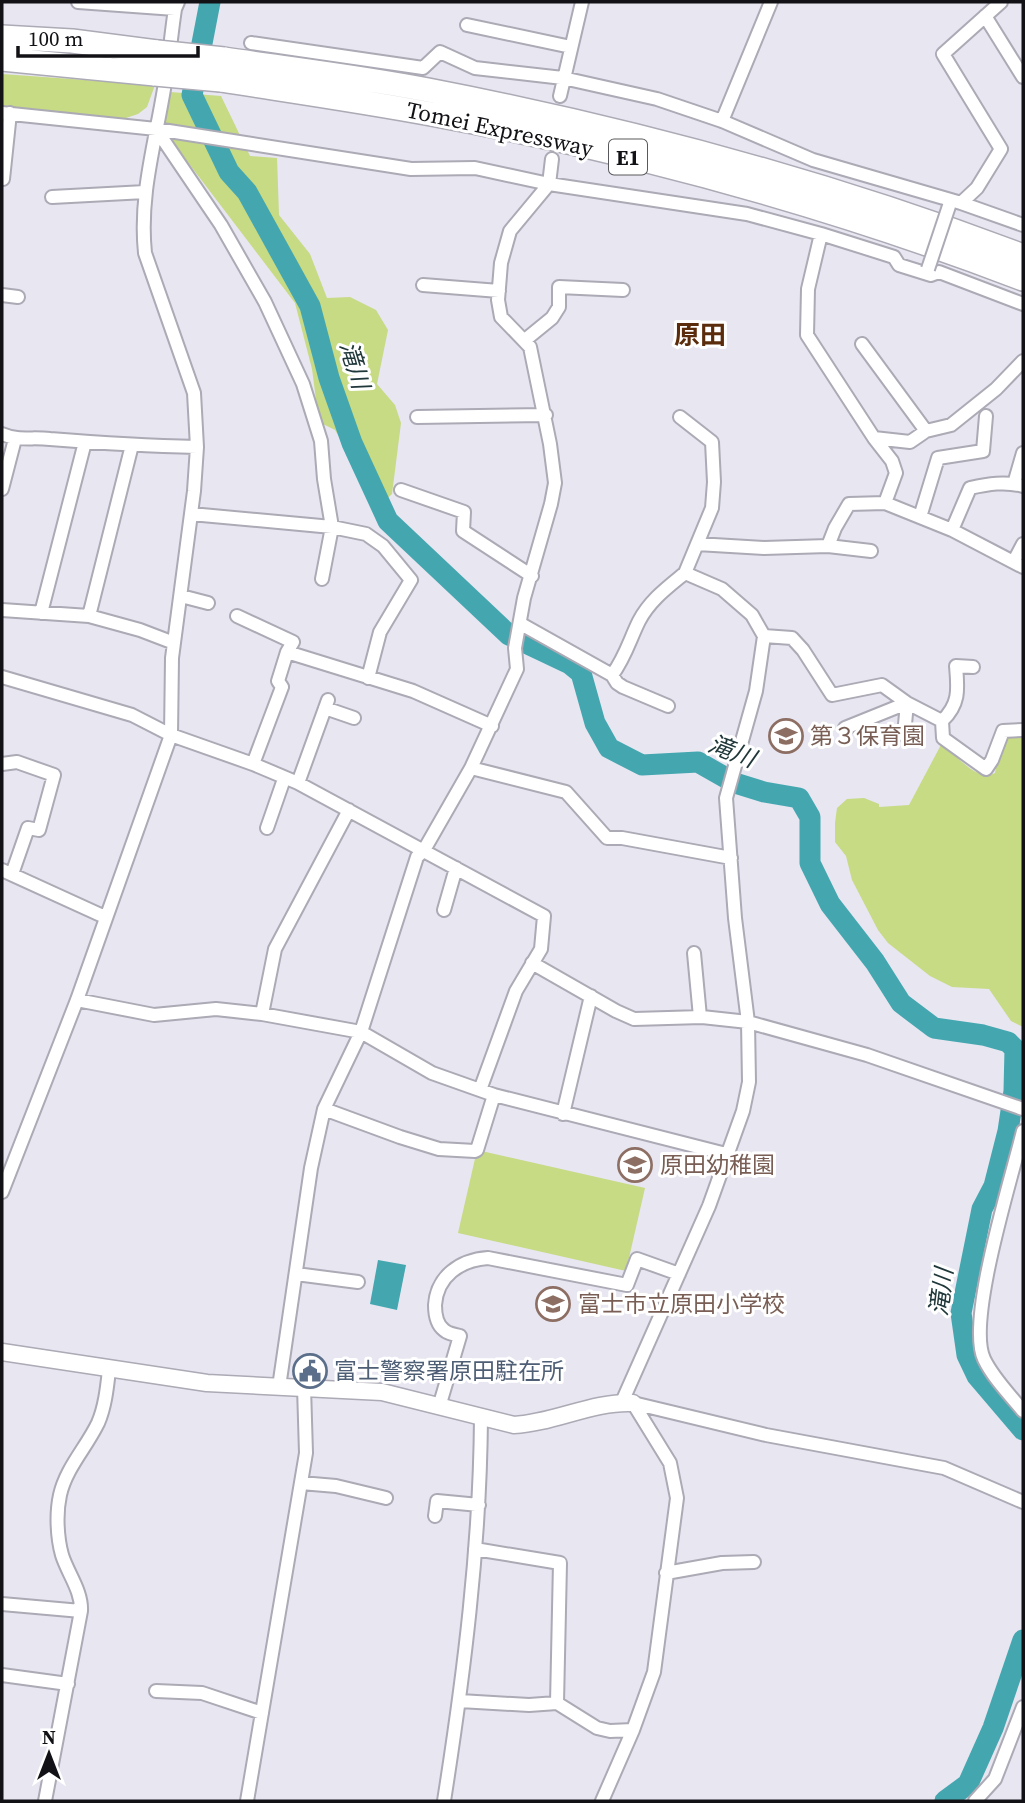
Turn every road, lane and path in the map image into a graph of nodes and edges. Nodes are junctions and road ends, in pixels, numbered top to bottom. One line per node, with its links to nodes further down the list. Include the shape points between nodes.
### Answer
1 (78, 2): 5 (street)
2 (582, 2): 10 (street)
3 (771, 2): 18 (street)
4 (1000, 2): 6 (street)
5 (177, 5): 19 (street)
6 (985, 16): 14 (street); 25 (street, via 943,54 1001,149 977,188)
7 (467, 25): 10 (street)
8 (2, 37): 12 (highway, Tomei Expressway / E1, via 72,41)
9 (251, 43): 15 (street, via 423,68 440,52 475,68)
10 (571, 47): 15 (street)
11 (2, 60): 12 (highway, Tomei Expressway / E1)
12 (156, 63): 13 (highway, Tomei Expressway / E1, bridge)
13 (222, 70): 28 (highway, Tomei Expressway / E1, via 425,89 663,143 862,199); 30 (highway, Tomei Expressway / E1, via 586,146 710,178 858,221)
14 (1023, 77)
15 (563, 78): 16 (street); 18 (street, via 657,99)
16 (560, 96)
17 (6, 113): 19 (street); 21 (street)
18 (722, 121): 25 (street, via 813,160)
19 (156, 130): 22 (street, via 411,169 475,168); 23 (street); 58 (street, via 221,225 259,291 303,384 321,441)
20 (552, 159): 22 (street)
21 (3, 179)
22 (549, 184): 27 (street, via 747,214); 33 (street, via 510,231)
23 (145, 192): 24 (street); 50 (street, via 145,253 194,393)
24 (52, 197)
25 (955, 205): 26 (street); 29 (street, bridge)
26 (1023, 225)
27 (821, 234): 36 (street, via 894,257 899,265 931,275 939,272); 46 (street, via 808,289 807,335)
28 (1023, 256)
29 (928, 269)
30 (1023, 279)
31 (423, 285): 33 (street)
32 (623, 290): 37 (street, via 559,287 559,307 552,318)
33 (499, 291): 37 (street, via 501,317)
34 (2, 295): 35 (street)
35 (18, 297)
36 (1023, 304)
37 (525, 340): 40 (street)
38 (862, 344): 44 (street)
39 (1023, 361): 44 (street, via 951,425)
40 (546, 415): 42 (street); 66 (street, via 555,483)
41 (986, 416): 57 (street, via 983,451 938,458)
42 (417, 417)
43 (680, 417): 60 (street, via 712,442 712,508)
44 (926, 431): 46 (street, via 909,442)
45 (2, 433): 47 (street)
46 (874, 438): 55 (street, via 896,473)
47 (15, 439): 48 (street); 53 (street)
48 (85, 442): 49 (street); 71 (street)
49 (132, 445): 50 (street); 72 (street)
50 (197, 447): 56 (street)
51 (1023, 453): 52 (street)
52 (1019, 485): 59 (street, via 989,483 970,488)
53 (2, 489)
54 (401, 490): 66 (street, via 464,512 463,531)
55 (885, 503): 57 (street); 62 (street, via 849,504)
56 (191, 514): 58 (street); 68 (street)
57 (920, 517): 59 (street)
58 (332, 527): 67 (street); 81 (street, via 366,534 383,546 411,580 380,632)
59 (952, 530): 64 (street)
60 (697, 544): 62 (street); 65 (street)
61 (1023, 544): 64 (street)
62 (828, 546): 63 (street)
63 (871, 551)
64 (1019, 564)
65 (685, 573): 75 (street, via 722,590 752,615); 79 (street, via 656,597 640,618)
66 (532, 576): 74 (street)
67 (323, 579)
68 (181, 596): 69 (street); 76 (street)
69 (208, 603)
70 (2, 610): 71 (street)
71 (41, 613): 72 (street)
72 (89, 616): 76 (street)
73 (237, 616): 77 (street, via 293,642)
74 (521, 624): 79 (street); 86 (street, via 515,648 517,669)
75 (764, 636): 82 (street, via 792,638 832,695 882,685); 99 (street, via 756,691 726,798)
76 (174, 643): 89 (street)
77 (287, 652): 81 (street); 92 (street, via 278,681 282,687)
78 (973, 667): 85 (street, via 956,666 953,710)
79 (612, 675): 83 (street, via 623,687)
80 (2, 677): 89 (street, via 132,715)
81 (368, 678): 86 (street, via 414,691)
82 (907, 703): 85 (street); 87 (street); 90 (street)
83 (668, 706)
84 (354, 718): 95 (street, via 327,704)
85 (942, 721): 88 (street, via 943,738 986,769 1003,731)
86 (492, 726): 93 (street)
87 (845, 728)
88 (1023, 730)
89 (171, 735): 92 (street); 103 (street)
90 (904, 735)
91 (2, 764): 101 (street, via 17,762 54,775 39,830 28,828)
92 (253, 764): 94 (street)
93 (471, 768): 98 (street); 99 (street, via 566,792 607,838)
94 (284, 779): 95 (street); 97 (street)
95 (298, 783): 96 (street)
96 (349, 810): 98 (street); 108 (street, via 275,949)
97 (267, 828)
98 (424, 850): 100 (street); 111 (street, via 417,857)
99 (731, 858): 110 (street)
100 (456, 868): 102 (street); 105 (street, via 544,916 541,949)
101 (7, 872): 103 (street)
102 (444, 911)
103 (105, 917): 107 (street)
104 (694, 953): 109 (street)
105 (532, 963): 106 (street); 112 (street, via 516,990)
106 (591, 996): 109 (street, via 634,1019); 116 (street)
107 (77, 1000): 108 (street, via 154,1015 216,1009); 119 (street)
108 (262, 1014): 111 (street)
109 (700, 1017): 110 (street)
110 (748, 1023): 115 (street, via 867,1055); 118 (street, via 749,1083)
111 (360, 1032): 112 (street, via 432,1073); 114 (street)
112 (480, 1090): 113 (street)
113 (494, 1095): 114 (street, via 477,1150 439,1149); 116 (street)
114 (324, 1109): 120 (street)
115 (1023, 1109)
116 (563, 1114): 118 (street)
117 (1023, 1131): 129 (street, via 985,1281 980,1345 984,1360)
118 (726, 1154): 121 (street)
119 (2, 1192)
120 (296, 1274): 122 (street); 125 (street)
121 (679, 1274): 127 (street); 128 (street, via 637,1259 627,1285 488,1258 468,1261 442,1279 436,1299 439,1323 460,1336)
122 (358, 1282)
123 (2, 1352): 124 (street)
124 (109, 1370): 125 (street); 140 (street, via 97,1425 72,1464 60,1495 62,1554 82,1601)
125 (279, 1387): 126 (street)
126 (304, 1387): 128 (street, via 382,1392); 131 (street, via 306,1453)
127 (628, 1403): 130 (street, via 536,1424); 133 (street, via 943,1468); 138 (street, via 670,1463 677,1498)
128 (439, 1407): 130 (street)
129 (1023, 1411)
130 (481, 1418): 134 (street)
131 (301, 1483): 132 (street); 147 (street)
132 (386, 1498)
133 (1023, 1503)
134 (479, 1505): 135 (street, via 437,1501); 136 (street)
135 (435, 1516)
136 (475, 1549): 144 (street); 145 (street, via 560,1563)
137 (754, 1562): 138 (street)
138 (666, 1573): 148 (street, via 654,1672)
139 (2, 1604): 140 (street)
140 (81, 1611): 142 (street)
141 (2, 1675): 142 (street)
142 (68, 1684): 149 (street)
143 (156, 1691): 147 (street, via 202,1692)
144 (460, 1700): 145 (street); 151 (street)
145 (557, 1703): 148 (street, via 597,1728)
146 (1023, 1707): 153 (street, via 995,1779)
147 (262, 1713): 150 (street)
148 (633, 1730): 152 (street)
149 (45, 1801)
150 (247, 1801)
151 (444, 1801)
152 (602, 1801)
153 (975, 1801)

